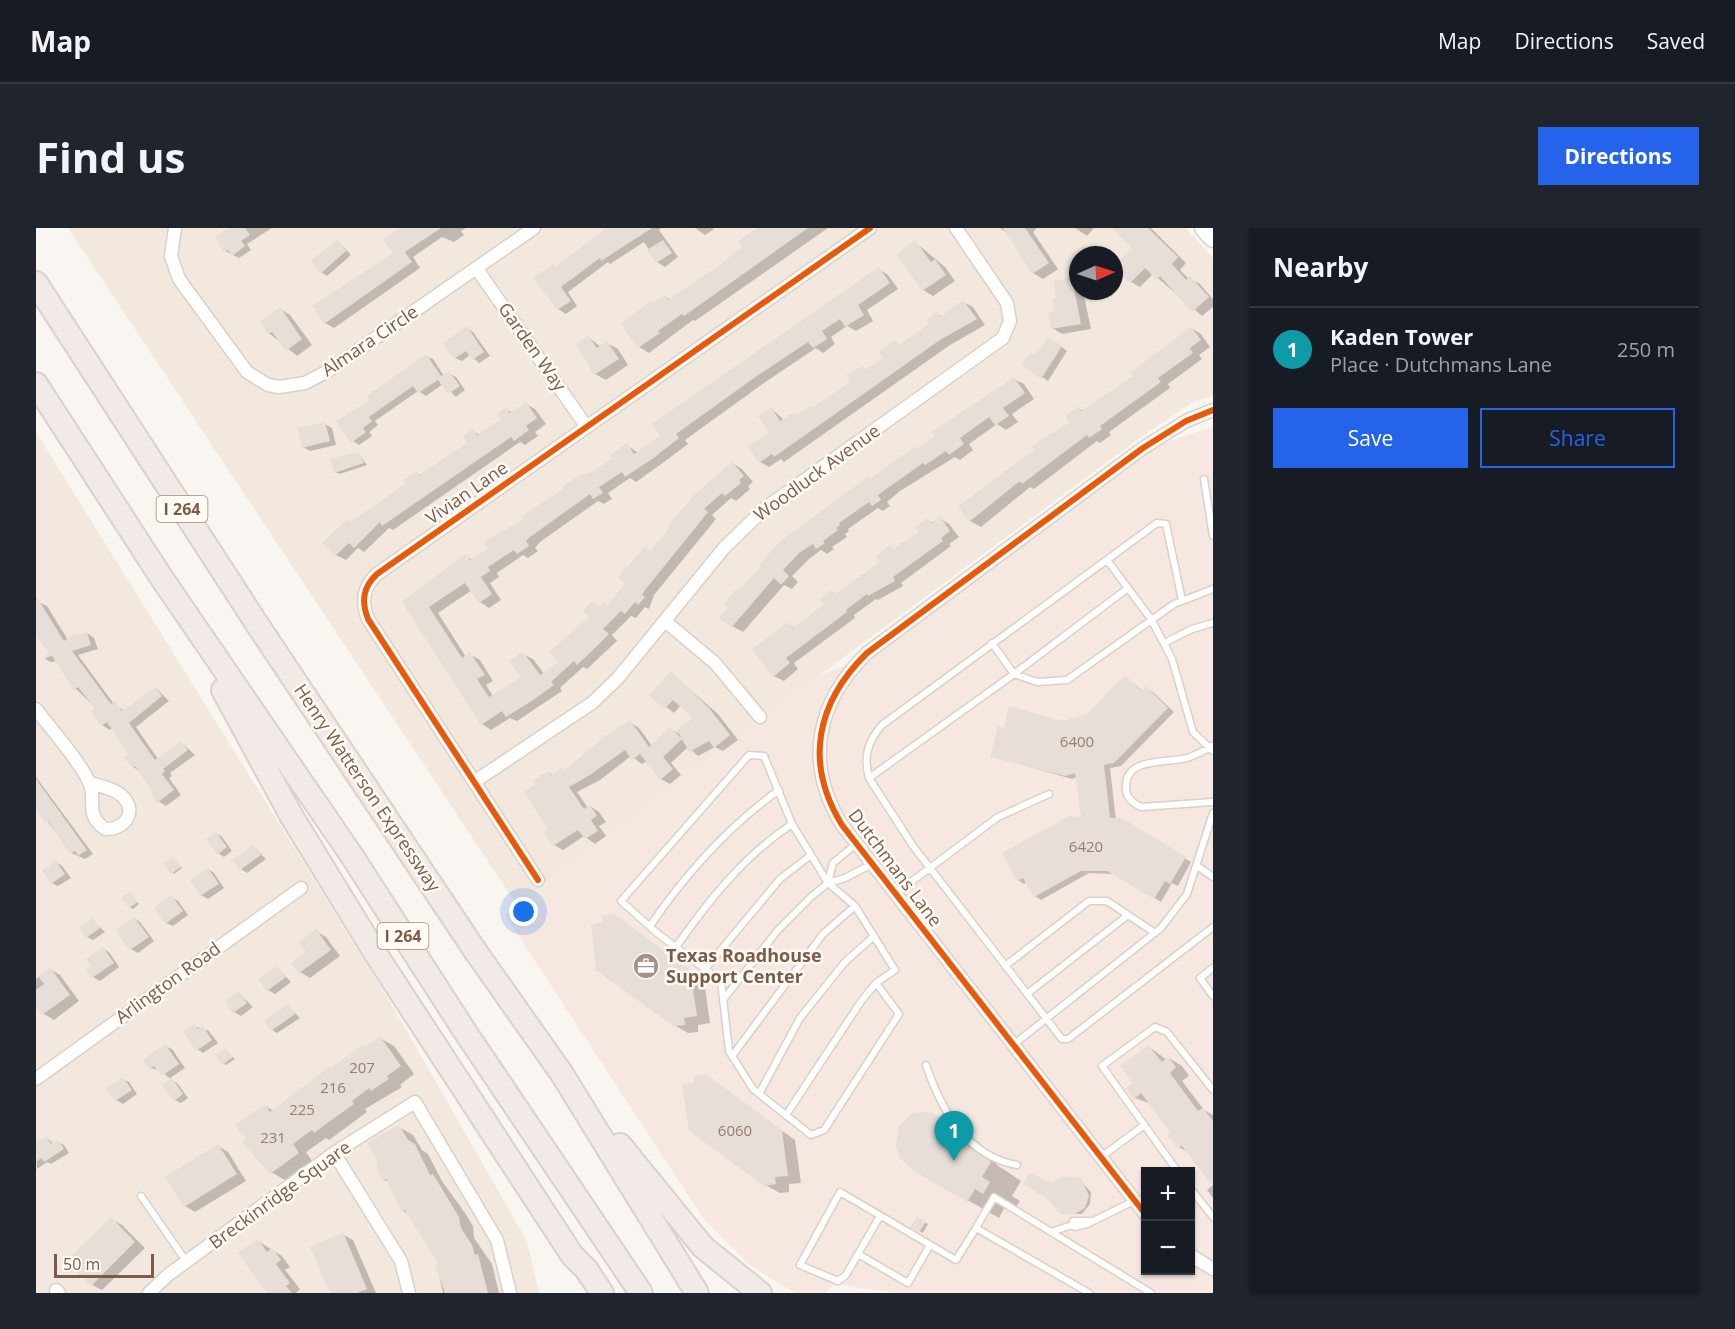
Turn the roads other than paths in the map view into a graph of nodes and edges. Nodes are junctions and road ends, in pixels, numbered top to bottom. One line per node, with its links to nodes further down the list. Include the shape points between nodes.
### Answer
1 (175, 228): 7 (street, Almara Circle, via 171,256 186,290 247,372 279,387 305,383 328,371)
2 (534, 228): 7 (street, Almara Circle)
3 (870, 228): 11 (street, Vivian Lane)
4 (956, 228): 20 (street, Woodluck Avenue, via 1007,303 1010,321 1003,338 764,509 724,548)
5 (1204, 228): 6 (main road)
6 (1213, 238)
7 (477, 269): 11 (street, Garden Way)
8 (36, 283): 65 (highway, Henry Watterson Expressway / I 264, via 257,624)
9 (36, 384): 15 (highway, I 264)
10 (1213, 410): 36 (street, Dutchmans Lane, via 1186,421 1143,448 906,622 849,671 824,720 820,760 828,798)
11 (586, 426): 29 (street, Vivian Lane, via 377,574 366,587 368,619)
12 (1204, 480): 13 (lane)
13 (1213, 536)
14 (1107, 560): 16 (lane); 18 (lane, via 1157,523 1166,524); 22 (lane)
15 (163, 580): 85 (highway, via 292,816 379,959); 94 (highway, I 264, via 352,856)
16 (1128, 588): 19 (lane); 24 (lane)
17 (1213, 589): 18 (lane)
18 (1182, 600): 19 (lane)
19 (1151, 619): 23 (lane); 24 (lane, via 1067,680 1037,682)
20 (666, 622): 26 (street, via 715,663); 29 (street, Woodluck Avenue, via 592,703)
21 (1213, 623): 23 (lane)
22 (992, 643): 24 (lane); 28 (lane, via 871,737 866,752)
23 (1164, 643): 27 (lane, via 1193,732)
24 (1014, 674): 28 (lane)
25 (36, 709): 30 (street)
26 (760, 717)
27 (1212, 748): 33 (lane, via 1187,758 1133,769 1125,792 1141,807)
28 (869, 778): 40 (lane)
29 (474, 782): 42 (street, Vivian Lane)
30 (90, 783)
31 (779, 790): 35 (lane); 48 (lane, via 747,813 670,897); 48 (lane, via 764,756 749,755 621,901)
32 (1049, 794): 40 (lane, via 998,817)
33 (1213, 802)
34 (1213, 813): 39 (lane)
35 (792, 824): 37 (lane); 52 (lane, via 766,842 708,902)
36 (856, 843): 38 (street, Dutchmans Lane); 43 (lane, via 833,863)
37 (811, 855): 43 (lane); 55 (lane, via 780,879)
38 (872, 864): 43 (lane); 45 (street, Dutchmans Lane)
39 (1197, 866): 41 (lane); 50 (lane, via 1187,894)
40 (930, 867): 45 (lane); 53 (lane)
41 (1213, 877)
42 (538, 880)
43 (828, 883): 46 (lane); 59 (lane, via 778,930)
44 (301, 888): 66 (street, Arlington Road)
45 (895, 894): 61 (street, Dutchmans Lane)
46 (855, 906): 51 (lane); 62 (lane, via 823,934)
47 (1128, 915): 50 (lane); 53 (lane, via 1107,901 1089,901); 57 (lane)
48 (650, 926): 52 (lane)
49 (1213, 927): 60 (lane, via 1068,1039 1062,1039)
50 (1155, 933): 60 (lane)
51 (874, 936): 56 (lane, via 895,970); 68 (lane, via 845,962 800,1018)
52 (676, 947): 55 (lane)
53 (1005, 966): 57 (lane)
54 (1213, 968): 58 (lane, via 1200,978)
55 (705, 969): 59 (lane, via 721,981)
56 (876, 983): 69 (lane); 69 (lane, via 899,1014 824,1130 811,1135)
57 (1027, 994): 60 (lane)
58 (1213, 996)
59 (723, 1000): 62 (lane)
60 (1045, 1018): 61 (lane)
61 (1013, 1045): 72 (street, Dutchmans Lane)
62 (732, 1056): 68 (lane)
63 (36, 1061): 66 (street)
64 (926, 1065): 73 (lane, via 950,1119 967,1138 985,1154)
65 (562, 1074): 95 (highway, Henry Watterson Expressway / I 264); 96 (highway, via 703,1247)
66 (40, 1076)
67 (1213, 1090): 70 (lane, via 1167,1032 1155,1027 1102,1066)
68 (759, 1094): 69 (lane)
69 (786, 1115)
70 (1143, 1126): 72 (lane); 74 (lane)
71 (334, 1154): 87 (street, Breckinridge Square); 90 (street, via 401,1261); 91 (street, Breckinridge Square, via 415,1102 497,1240)
72 (1101, 1158): 77 (street, Dutchmans Lane)
73 (1017, 1165)
74 (1174, 1167)
75 (1195, 1193): 80 (lane)
76 (141, 1196): 87 (lane)
77 (1134, 1201): 78 (street, Dutchmans Lane); 82 (lane, via 1090,1221 1073,1221 1072,1225)
78 (1141, 1209)
79 (880, 1216): 83 (lane); 84 (lane); 84 (lane, via 840,1192 800,1265 838,1281)
80 (1213, 1217)
81 (975, 1228): 82 (lane, via 994,1197); 83 (lane, via 956,1260); 97 (lane)
82 (1052, 1232): 98 (lane)
83 (930, 1245): 84 (lane, via 908,1283)
84 (858, 1254)
85 (572, 1255): 92 (highway); 93 (highway)
86 (1195, 1258): 88 (street)
87 (186, 1262): 89 (street, Breckinridge Square)
88 (1213, 1269)
89 (149, 1293)
90 (409, 1293)
91 (510, 1293)
92 (584, 1293)
93 (602, 1293)
94 (641, 1293)
95 (697, 1293)
96 (760, 1293)
97 (1089, 1293)
98 (1151, 1293)

